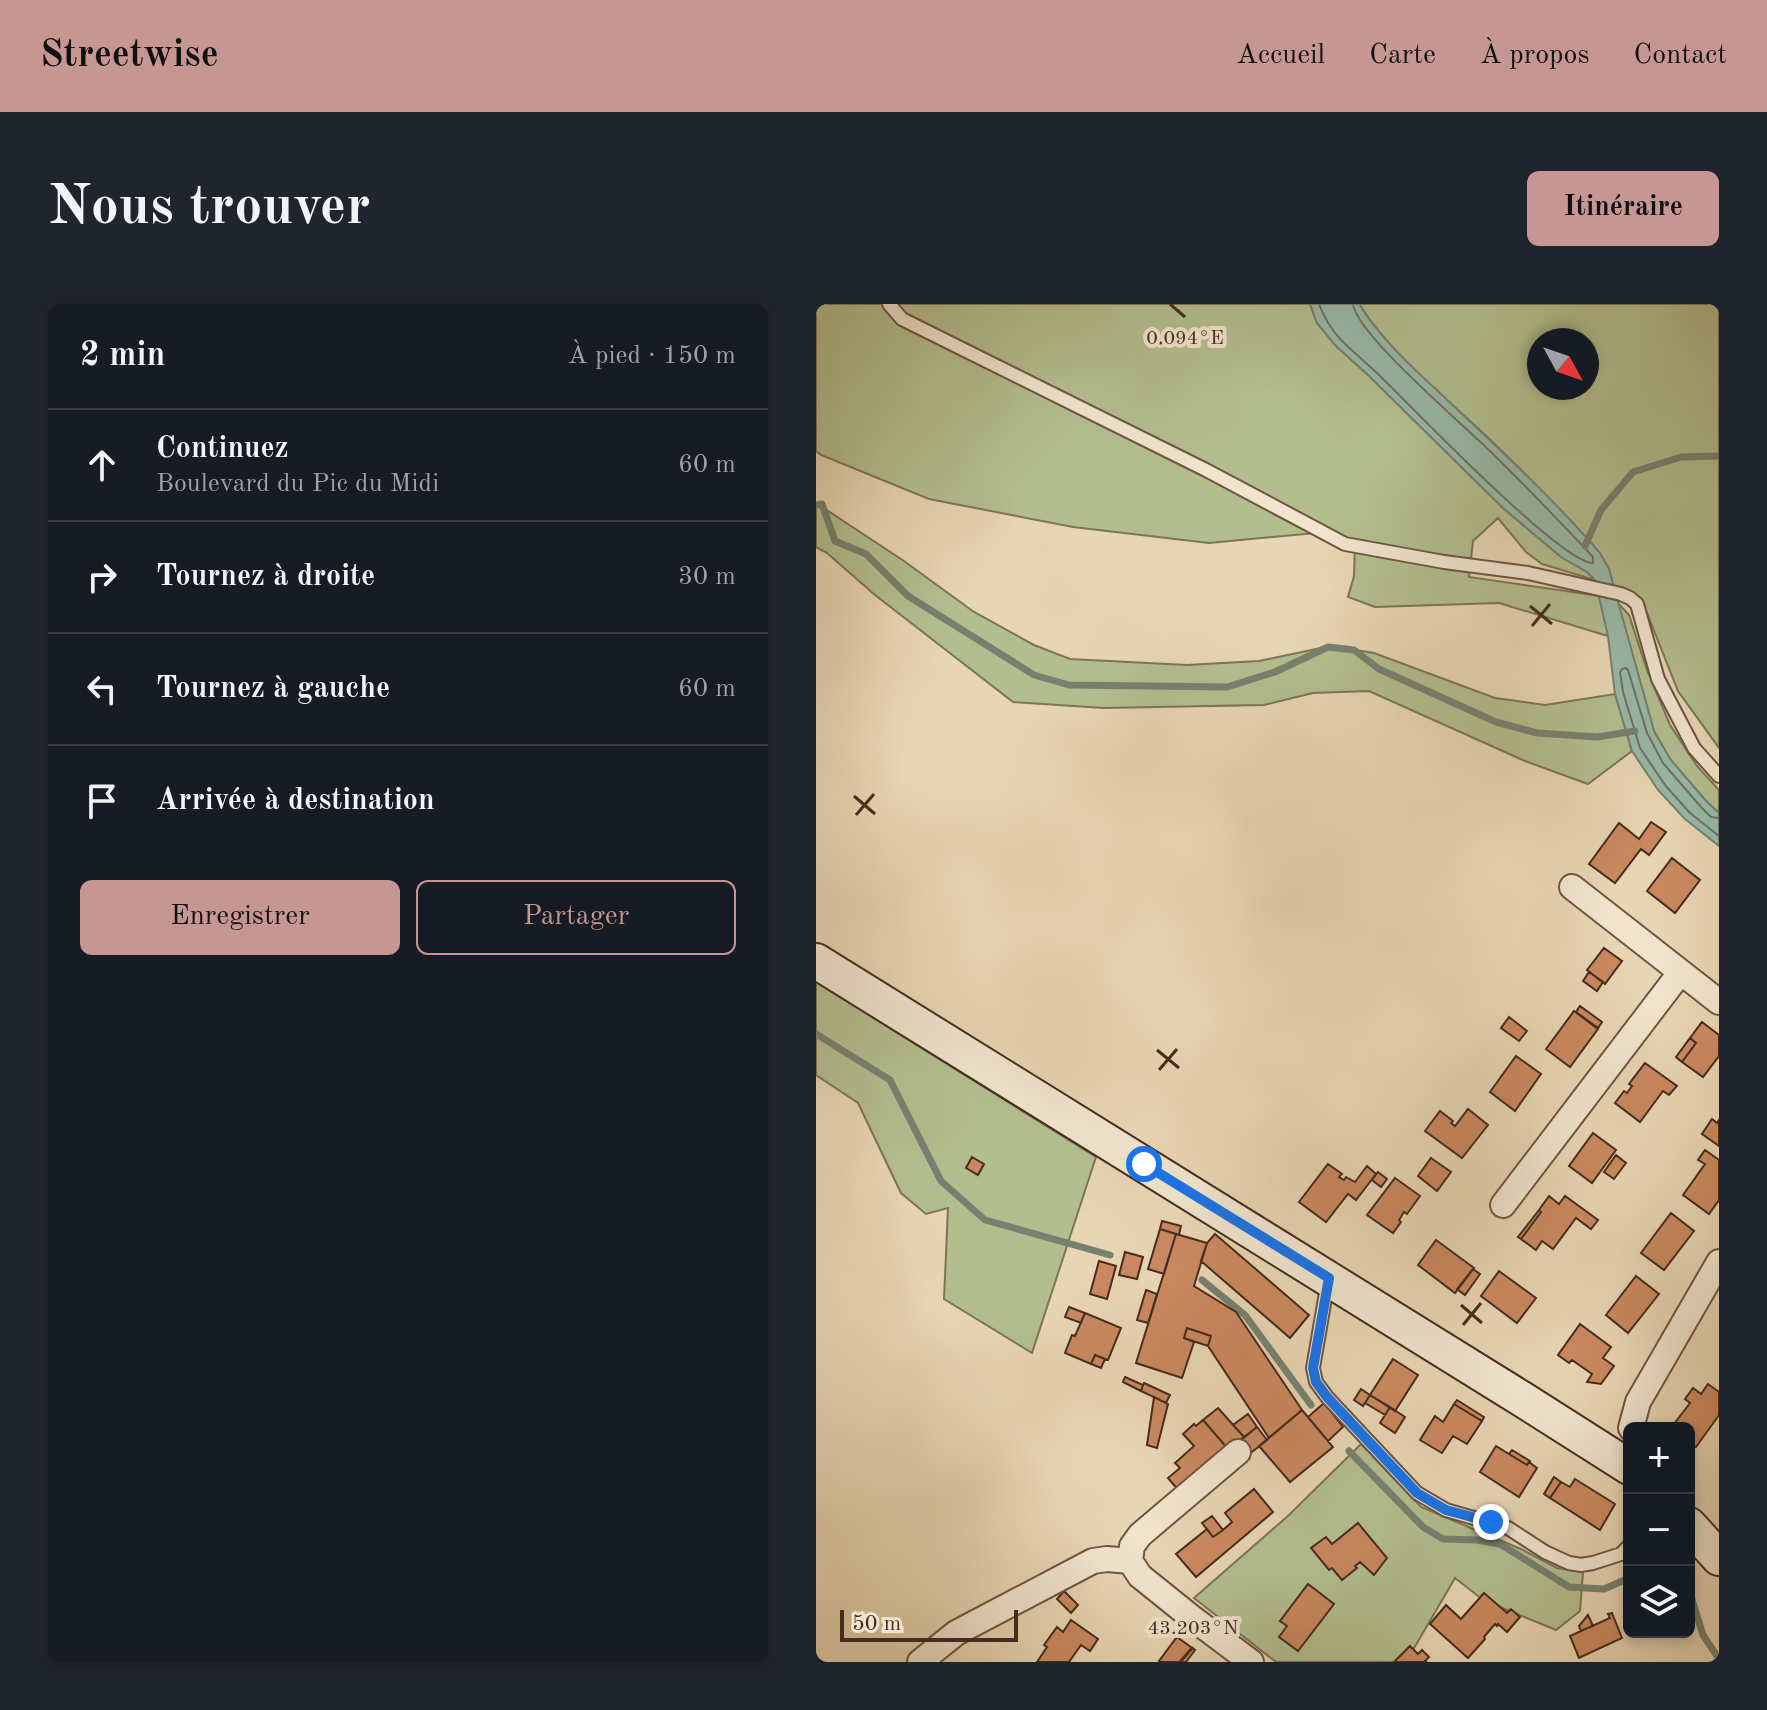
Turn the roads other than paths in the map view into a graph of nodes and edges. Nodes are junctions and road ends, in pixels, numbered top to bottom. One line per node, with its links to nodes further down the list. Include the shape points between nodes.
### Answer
1 (889, 304): 2 (lane, via 902,319 1345,544 1528,573 1630,598 1637,604 1658,679 1694,748)
2 (1719, 776)
3 (1572, 887): 5 (street)
4 (816, 961): 9 (main road)
5 (1680, 973): 6 (street); 7 (street)
6 (1719, 1002)
7 (1503, 1205)
8 (1719, 1262): 10 (street, via 1638,1402)
9 (1329, 1278): 12 (main road); 14 (lane, via 1313,1368 1316,1382 1417,1493 1446,1510 1508,1528 1569,1563 1593,1563)
10 (1633, 1422)
11 (1238, 1452): 16 (street, via 1140,1535)
12 (1623, 1452)
13 (1695, 1532): 15 (main road)
14 (1623, 1552)
15 (1719, 1558)
16 (1130, 1561): 17 (street, via 1093,1561 956,1633); 18 (street, via 1140,1576)
17 (920, 1662)
18 (1251, 1662)

